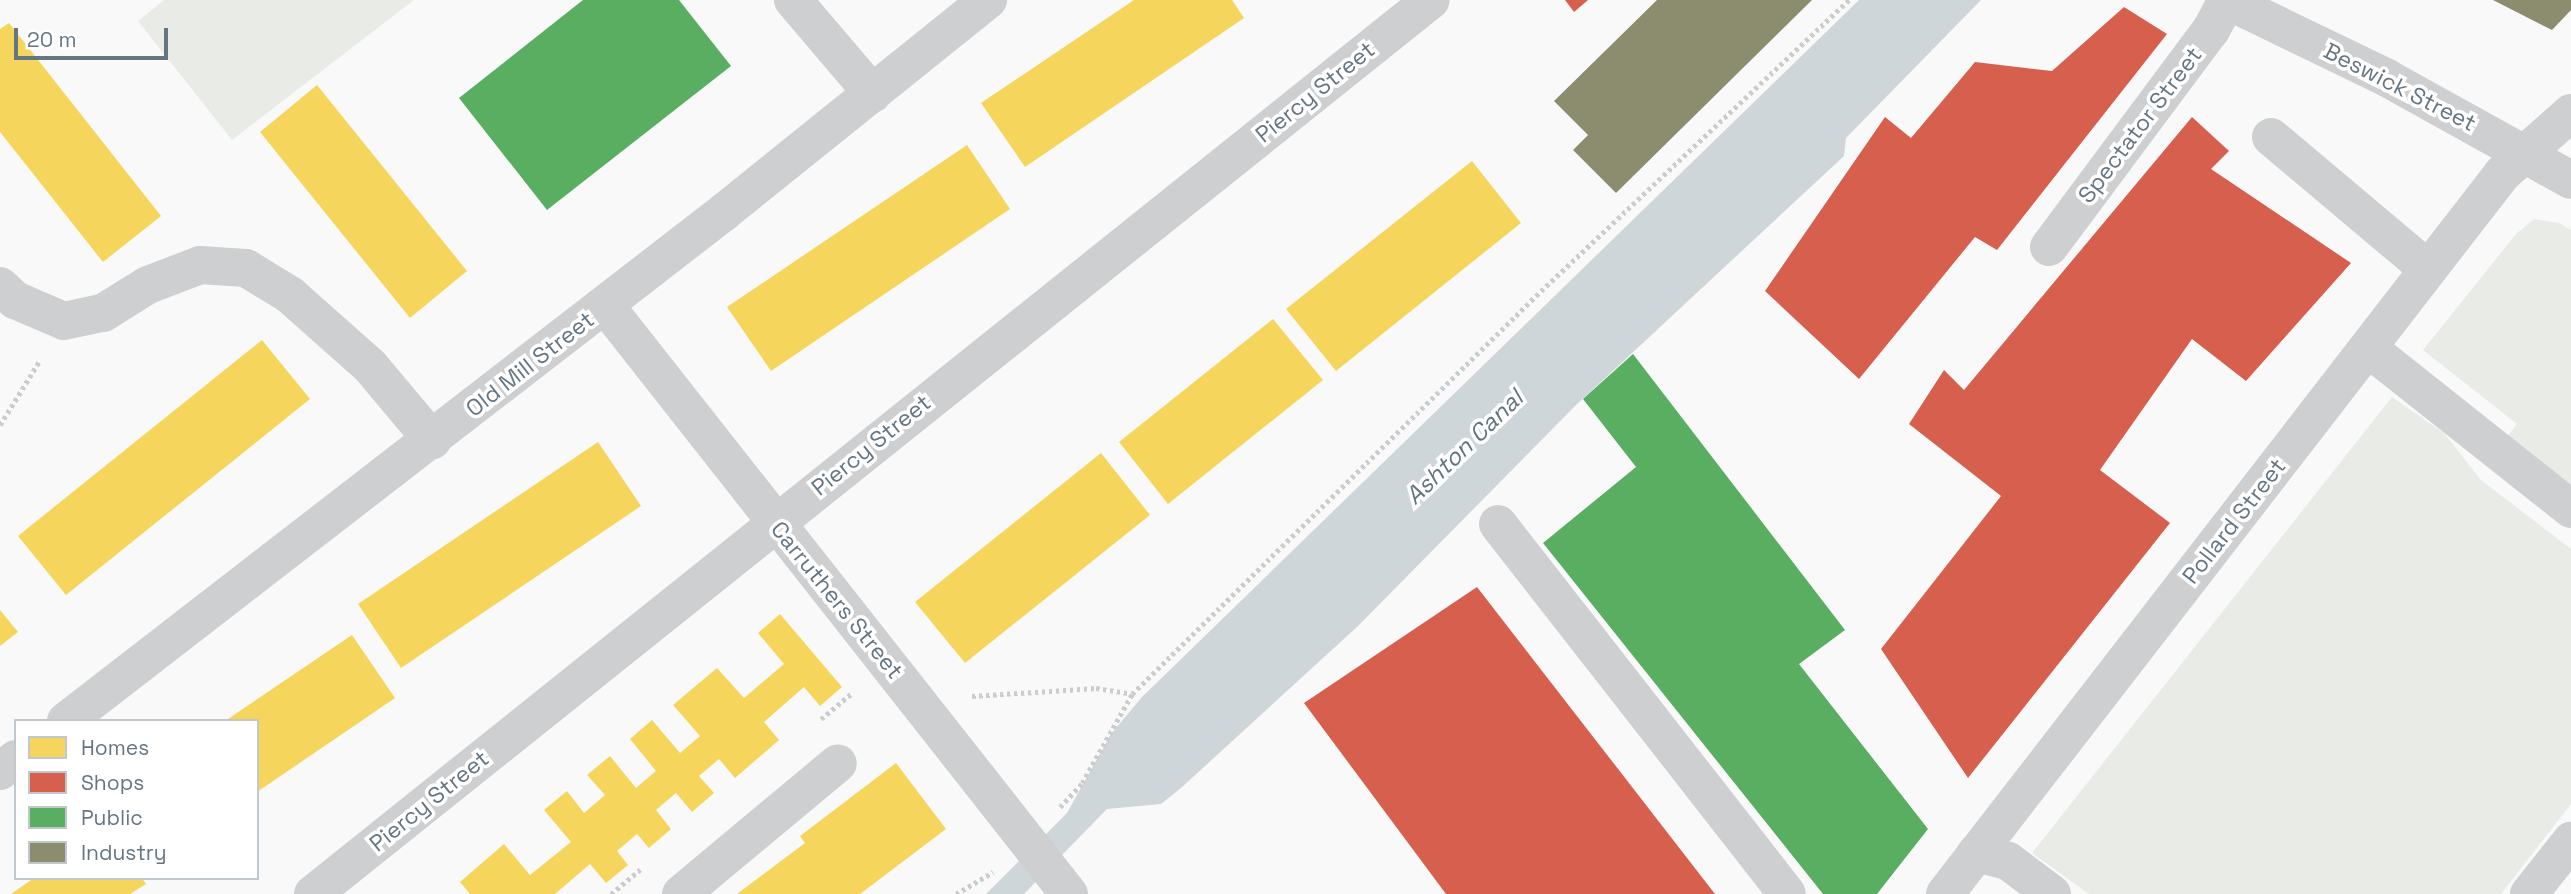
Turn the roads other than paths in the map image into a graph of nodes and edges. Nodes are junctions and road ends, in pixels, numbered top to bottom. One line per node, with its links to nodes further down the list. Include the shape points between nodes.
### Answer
1 (793, 0): 5 (street)
2 (988, 0): 5 (street, Old Mill Street)
3 (1431, 0): 17 (street, Piercy Street)
4 (2226, 0): 8 (street, Beswick Street); 10 (street, Spectator Street, via 2211,30)
5 (873, 94): 13 (street, Old Mill Street)
6 (2571, 113): 8 (street, Pollard Street)
7 (2271, 137): 11 (street)
8 (2528, 153): 9 (street, Beswick Street); 11 (street, Pollard Street, via 2502,174)
9 (2571, 180)
10 (2049, 247)
11 (2428, 269): 14 (street, Pollard Street)
12 (0, 286): 15 (street, via 15,300 64,321 103,313 148,285 200,265 246,268 290,295 370,366)
13 (605, 305): 15 (street, Old Mill Street); 17 (street, Carruthers Street)
14 (2368, 348): 16 (street); 22 (street, Pollard Street)
15 (432, 440): 19 (street, Old Mill Street)
16 (2571, 509)
17 (775, 522): 23 (street, Piercy Street); 25 (street, Carruthers Street, bridge)
18 (1498, 524): 26 (street)
19 (69, 719)
20 (838, 763): 24 (street)
21 (2571, 841): 29 (street)
22 (1976, 853): 27 (street, Pollard Street); 28 (street, via 2008,861)
23 (313, 894)
24 (681, 894)
25 (1069, 894)
26 (1787, 894)
27 (1945, 894)
28 (2052, 894)
29 (2529, 894)

